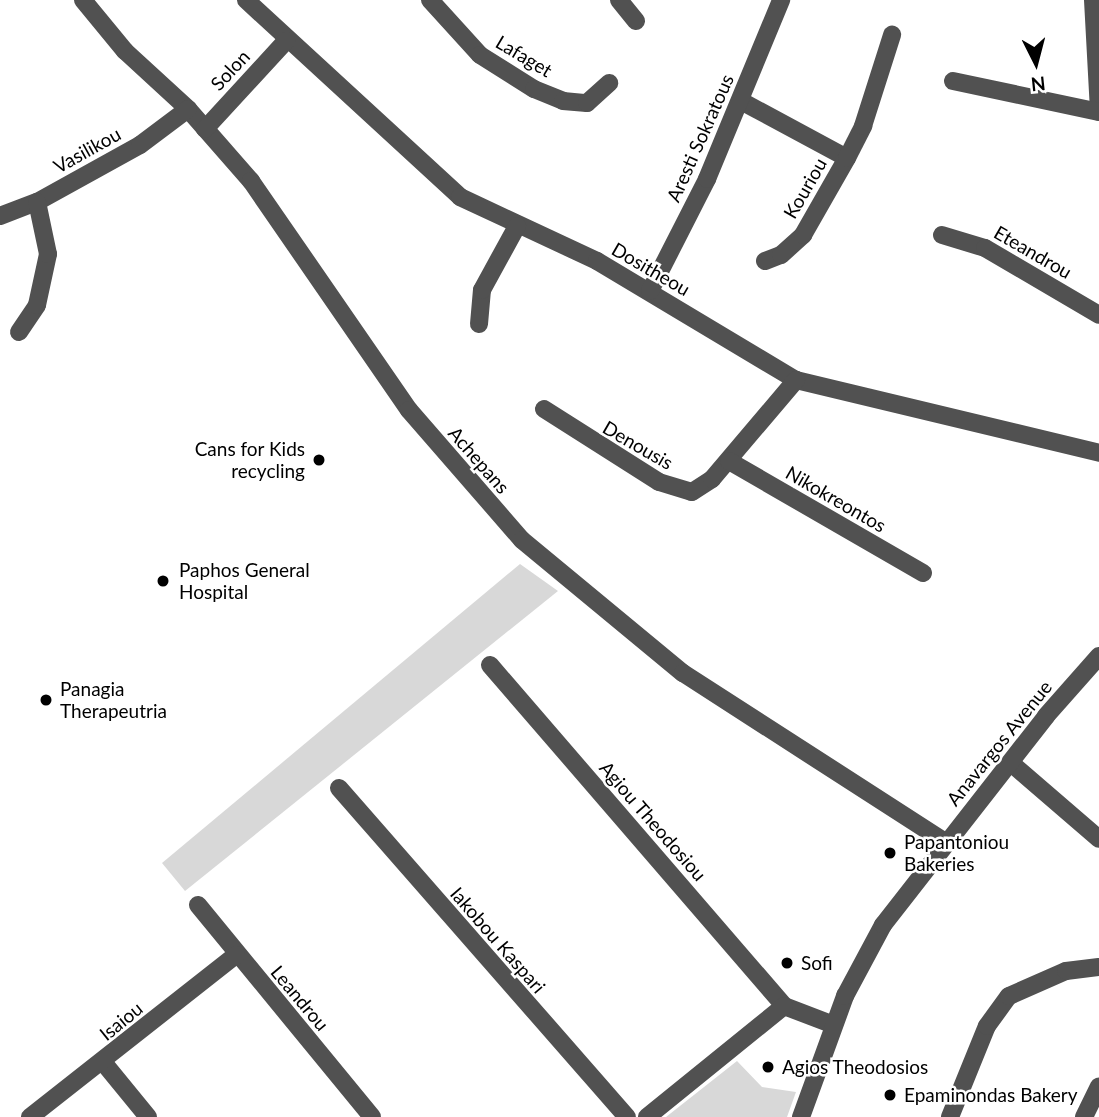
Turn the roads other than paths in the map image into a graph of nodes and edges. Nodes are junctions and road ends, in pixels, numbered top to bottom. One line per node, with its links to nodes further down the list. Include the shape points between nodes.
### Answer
1 (83, 0): 13 (street, Achepans, via 125,51)
2 (246, 0): 9 (street, Dositheou)
3 (430, 0): 11 (street, Lafaget, via 480,55 534,89 563,101 587,103)
4 (619, 0): 7 (street)
5 (781, 0): 12 (street, Aresti Sokratous)
6 (1093, 0): 14 (street)
7 (636, 21)
8 (892, 35): 16 (street, Kouriou, via 863,125)
9 (286, 41): 15 (street, Solon); 19 (street, Dositheou, via 441,183)
10 (953, 81): 14 (street)
11 (609, 83)
12 (741, 101): 16 (street, Kouriou); 22 (street, Aresti Sokratous)
13 (188, 109): 15 (street, Achepans); 17 (street, Vasilikou, via 140,145)
14 (1099, 112)
15 (205, 129): 36 (street, Achepans, via 251,180 409,410 522,540 683,673)
16 (847, 158): 21 (street, Kouriou, via 803,235 781,255)
17 (37, 202): 18 (street, Vasilikou); 25 (street, via 48,254 37,305)
18 (0, 216)
19 (517, 226): 22 (street, Dositheou); 24 (street, via 482,290)
20 (942, 235): 23 (street, Eteandrou, via 985,248)
21 (765, 261)
22 (650, 291): 26 (street, Dositheou)
23 (1099, 315)
24 (479, 324)
25 (19, 332)
26 (796, 380): 28 (street, Dositheou); 29 (street, Denousis)
27 (544, 409): 29 (street, Denousis, via 580,436 683,492 699,489)
28 (1099, 453)
29 (729, 461): 30 (street, Nikokreontos)
30 (923, 573)
31 (1099, 656): 33 (street, Anavargos Avenue)
32 (489, 665): 40 (street, Agiou Theodosiou)
33 (1011, 762): 35 (street); 36 (street, Anavargos Avenue)
34 (339, 788): 47 (street, Iakobou Kaspari)
35 (1099, 839)
36 (945, 842): 41 (street, Anavargos Avenue, via 883,925 856,970)
37 (198, 905): 38 (street, Leandrou)
38 (236, 955): 42 (street, Isaiou); 46 (street, Leandrou)
39 (1099, 967): 50 (street, via 1037,981 1009,996 987,1026)
40 (784, 1006): 41 (street); 48 (street)
41 (834, 1025): 49 (street, Anavargos Avenue)
42 (103, 1062): 44 (street, Isaiou); 45 (street)
43 (1099, 1086): 51 (street)
44 (30, 1117)
45 (148, 1117)
46 (372, 1117)
47 (627, 1117)
48 (647, 1117)
49 (801, 1117)
50 (950, 1117)
51 (1084, 1117)

